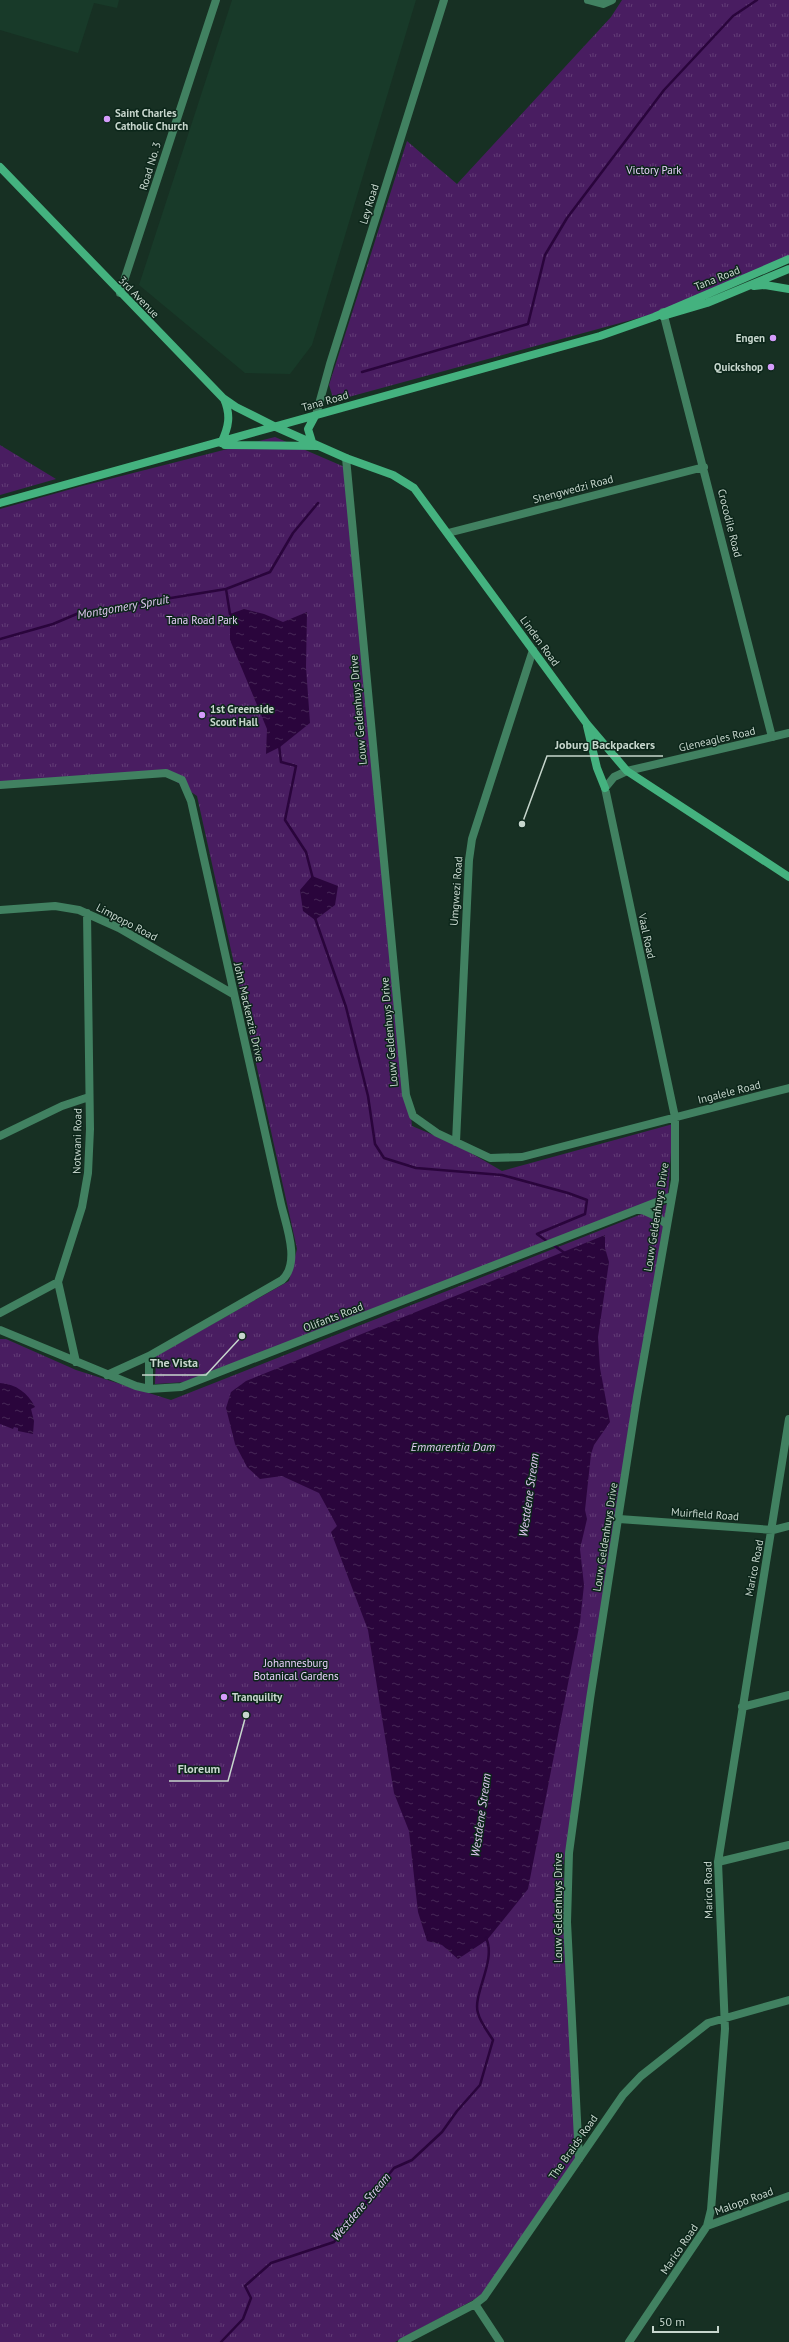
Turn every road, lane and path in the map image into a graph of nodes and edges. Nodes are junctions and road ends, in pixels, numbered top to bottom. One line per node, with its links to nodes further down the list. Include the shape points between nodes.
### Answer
1 (216, 0): 10 (street, Road No. 3)
2 (444, 0): 13 (street, Ley Road)
3 (588, 0): 4 (street, via 603,4)
4 (612, 0)
5 (0, 167): 10 (main road, 3rd Avenue)
6 (789, 259): 11 (main road, Tana Road)
7 (789, 269): 8 (main road, Tana Road)
8 (745, 288): 9 (main road, via 766,285); 11 (main road, Tana Road, via 694,308)
9 (789, 289)
10 (120, 293): 12 (main road, 3rd Avenue)
11 (664, 314): 13 (main road, Tana Road, via 600,336); 19 (street, Crocodile Road)
12 (223, 398): 14 (main road, 3rd Avenue); 16 (main road, via 229,422)
13 (315, 415): 14 (main road, Tana Road); 15 (main road, via 308,429)
14 (276, 427): 15 (main road, Linden Road); 16 (main road, Tana Road)
15 (312, 442): 17 (main road, Linden Road)
16 (217, 444): 17 (main road); 20 (main road, Tana Road)
17 (321, 446): 18 (main road, Linden Road)
18 (346, 458): 21 (main road, Linden Road, via 393,475 409,484 420,494); 37 (street, Louw Geldenhuys Drive, via 407,1102 417,1121)
19 (704, 466): 21 (street, Shengwedzi Road); 25 (street, Crocodile Road)
20 (0, 504)
21 (448, 533): 22 (main road, Linden Road)
22 (533, 650): 23 (main road, Linden Road); 37 (street, Umgwezi Road, via 469,855)
23 (587, 724): 26 (main road, Linden Road); 28 (main road, via 598,772)
24 (789, 733): 25 (street, Gleneagles Road)
25 (772, 737): 26 (street, Gleneagles Road)
26 (627, 771): 28 (street, via 614,777); 29 (main road, Linden Road)
27 (0, 785): 32 (street, John Mackenzie Drive, via 157,772 180,778 191,801)
28 (605, 788): 35 (street, Vaal Road)
29 (789, 877)
30 (0, 910): 31 (street, Limpopo Road, via 55,906)
31 (87, 913): 32 (street, Limpopo Road, via 119,928); 34 (street, Notwani Road)
32 (233, 994): 44 (street, John Mackenzie Drive, via 289,1242 290,1267 282,1280)
33 (789, 1088): 35 (street, Ingalele Road)
34 (89, 1098): 36 (street, via 62,1106); 41 (street, Notwani Road, via 90,1129 86,1190)
35 (675, 1117): 37 (street, Louw Geldenhuys Drive, via 509,1158 490,1158); 38 (street, Louw Geldenhuys Drive, via 676,1156)
36 (0, 1136)
37 (456, 1142)
38 (672, 1196): 39 (street, Olifants Road); 40 (street, Louw Geldenhuys Drive)
39 (640, 1209): 40 (street); 47 (street, Olifants Road, via 193,1383 167,1389)
40 (666, 1224): 49 (street, Louw Geldenhuys Drive)
41 (58, 1282): 42 (street); 45 (street, Notwani Road)
42 (0, 1313)
43 (0, 1330): 45 (street, Olifants Road)
44 (149, 1356): 46 (street, John Mackenzie Drive); 47 (street)
45 (76, 1362): 46 (street, Olifants Road)
46 (107, 1375): 47 (street, Olifants Road)
47 (150, 1389)
48 (789, 1419): 51 (street, Marico Road)
49 (619, 1520): 51 (street, Muirfield Road); 58 (street, Louw Geldenhuys Drive, via 590,1699 567,1874 567,1922)
50 (789, 1526): 51 (street, Muirfield Road)
51 (773, 1530): 53 (street, Marico Road)
52 (789, 1695): 53 (street)
53 (742, 1706): 55 (street, Marico Road)
54 (789, 1845): 55 (street)
55 (718, 1862): 57 (street, Marico Road)
56 (789, 2000): 57 (street, The Braids Road)
57 (723, 2018): 58 (street, The Braids Road, via 704,2026 634,2082); 60 (street, Marico Road, via 720,2106 713,2192)
58 (579, 2159): 61 (street, The Braids Road, via 484,2297)
59 (789, 2196): 60 (street, Malopo Road)
60 (707, 2226): 64 (street, Marico Road)
61 (475, 2304): 62 (street, The Braids Road); 63 (street)
62 (402, 2342)
63 (500, 2342)
64 (628, 2342)

